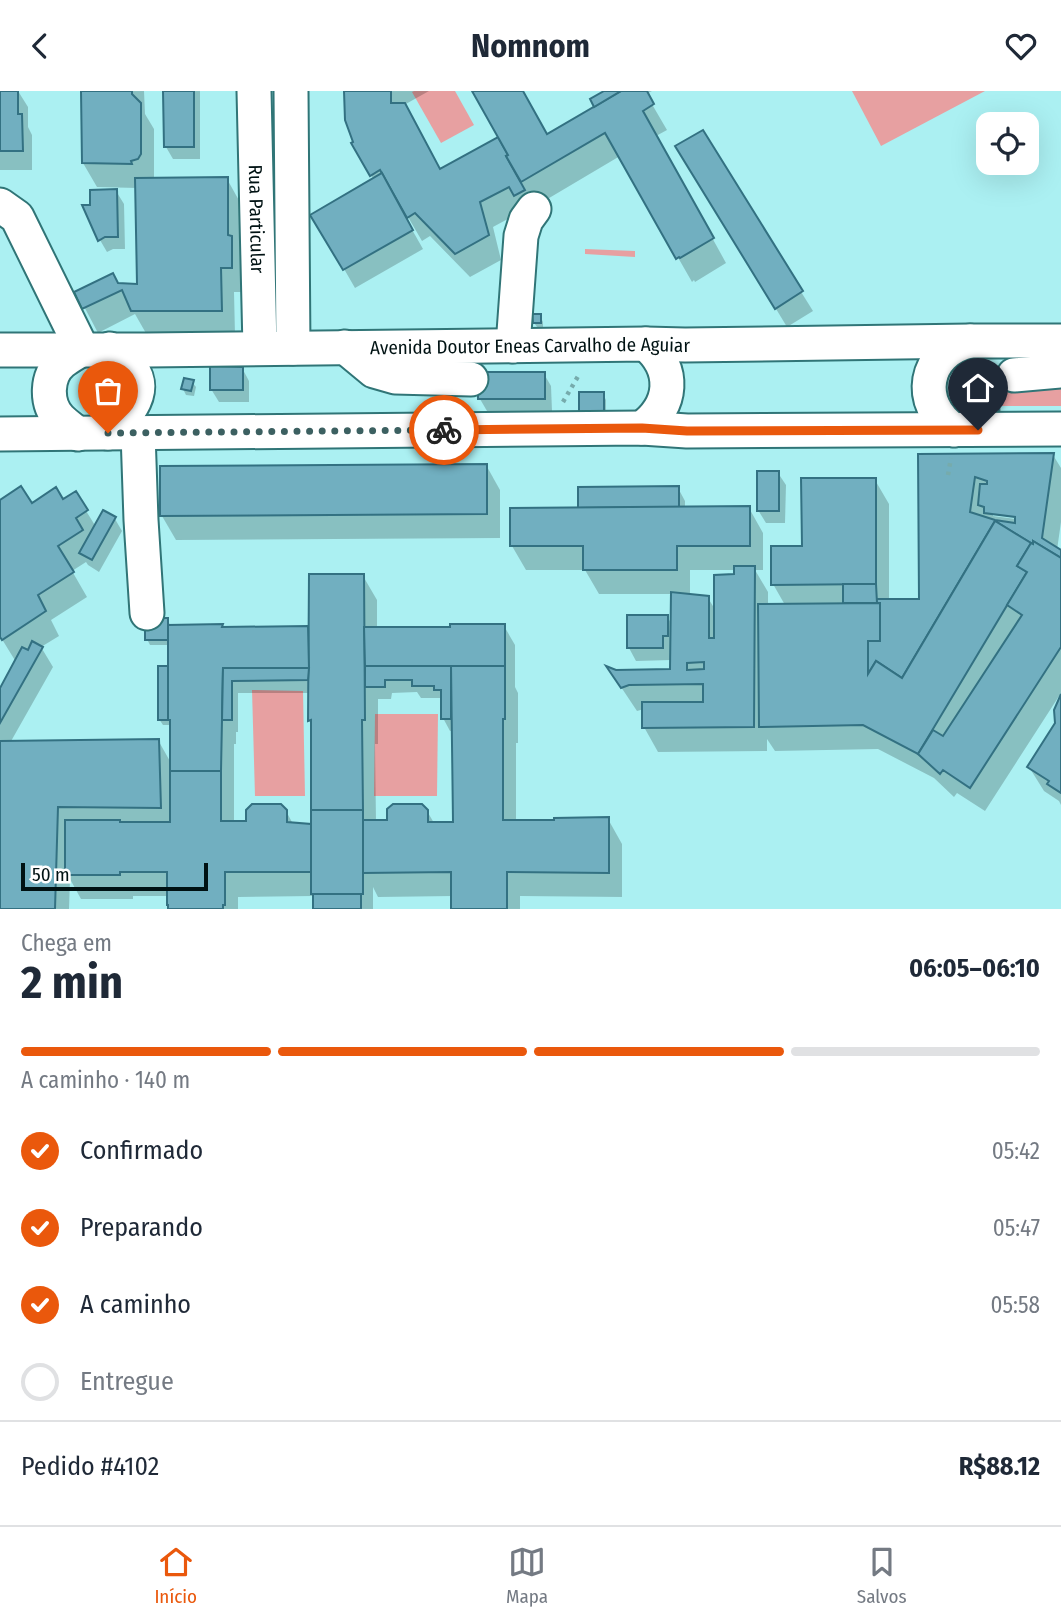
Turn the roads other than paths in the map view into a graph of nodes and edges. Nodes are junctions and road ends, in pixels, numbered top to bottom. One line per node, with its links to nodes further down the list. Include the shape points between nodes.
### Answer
1 (254, 91): 10 (street, Rua Particular)
2 (290, 91): 11 (street, Rua Particular)
3 (0, 205): 12 (street, via 18,217)
4 (534, 209): 8 (street, via 521,236)
5 (970, 341): 6 (street, Avenida Doutor Eneas Carvalho de Aguiar); 7 (street, Avenida Doutor Eneas Carvalho de Aguiar); 19 (street, via 945,352 930,375 931,402)
6 (1061, 341)
7 (646, 344): 8 (street, Avenida Doutor Eneas Carvalho de Aguiar); 17 (street, via 663,365 667,392 661,409)
8 (513, 346): 9 (street, Avenida Doutor Eneas Carvalho de Aguiar)
9 (345, 347): 11 (street, Avenida Doutor Eneas Carvalho de Aguiar); 16 (street, via 384,375)
10 (260, 348): 11 (street, Avenida Doutor Eneas Carvalho de Aguiar); 12 (street, Avenida Doutor Eneas Carvalho de Aguiar)
11 (293, 348)
12 (96, 349): 13 (street, Avenida Doutor Eneas Carvalho de Aguiar); 20 (street, via 128,363 138,382 132,407); 20 (street, via 62,362 49,389 59,418)
13 (0, 350)
14 (1061, 371): 15 (street)
15 (1014, 375)
16 (471, 379)
17 (642, 428): 19 (street); 20 (street)
18 (1061, 429): 19 (street)
19 (954, 430)
20 (108, 433): 21 (street); 22 (street)
21 (0, 434)
22 (147, 613)

